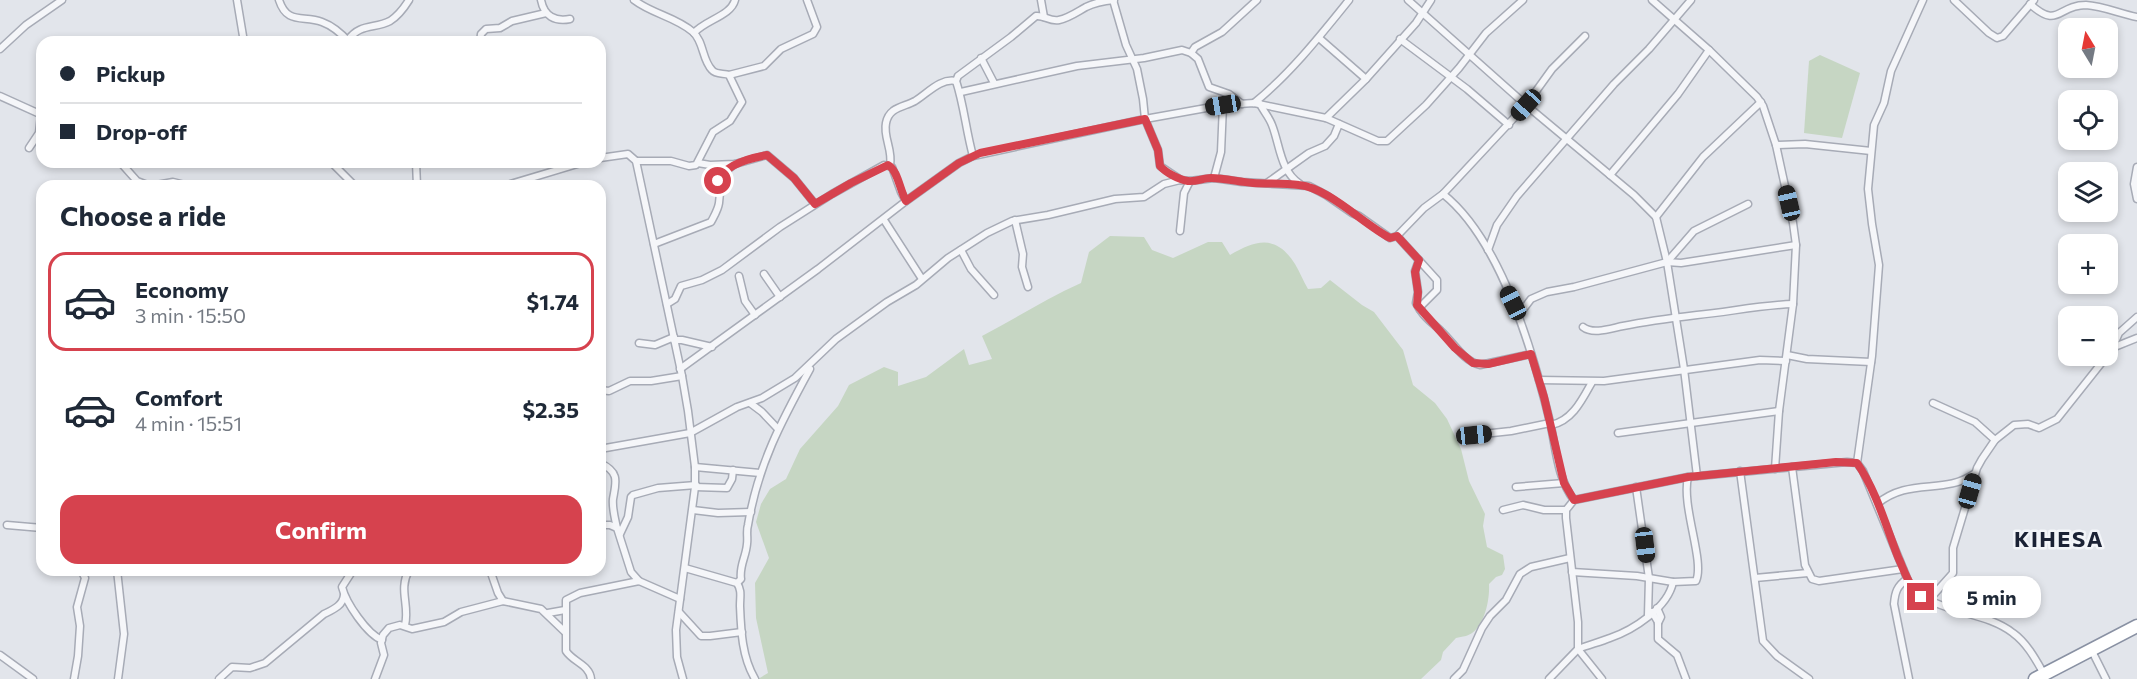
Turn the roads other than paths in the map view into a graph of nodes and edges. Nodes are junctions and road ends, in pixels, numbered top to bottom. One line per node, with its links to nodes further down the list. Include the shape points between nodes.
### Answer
1 (62, 0): 35 (street)
2 (237, 0): 28 (street)
3 (279, 0): 29 (street, via 293,18 330,25)
4 (409, 0): 30 (street, via 391,20 365,27)
5 (541, 0): 21 (street)
6 (634, 0): 27 (street)
7 (735, 0): 27 (street, via 729,11)
8 (807, 0): 41 (street, via 817,27 813,34 781,49 764,66)
9 (1041, 0): 23 (street)
10 (1114, 0): 23 (street, via 1086,7 1057,21); 40 (street)
11 (1257, 0): 37 (street, via 1222,32)
12 (1349, 0): 33 (street)
13 (1408, 0): 22 (street)
14 (1431, 0): 22 (street)
15 (1523, 0): 38 (street)
16 (1652, 0): 26 (street)
17 (1691, 0): 26 (street)
18 (1954, 0): 20 (street, via 1997,38)
19 (1919, 2): 62 (street, via 1874,125)
20 (2032, 2): 24 (street, via 2041,14 2047,15 2088,5)
21 (546, 13): 25 (street, via 555,20); 31 (street, via 486,29)
22 (1422, 13): 34 (street); 38 (street)
23 (1044, 17): 39 (street, via 1036,16)
24 (2137, 17)
25 (570, 19)
26 (1673, 20): 36 (street); 59 (street)
27 (694, 33): 41 (street, via 713,72)
28 (243, 36)
29 (342, 36)
30 (351, 36)
31 (482, 36)
32 (1585, 36): 52 (street, via 1552,69)
33 (1319, 38): 43 (street); 50 (street)
34 (1400, 39): 42 (street); 43 (street)
35 (0, 48)
36 (1709, 50): 48 (street); 74 (street, via 1678,94)
37 (1191, 52): 40 (street, via 1175,50); 49 (street, via 1198,59 1209,87)
38 (1469, 54): 42 (street); 52 (street)
39 (981, 58): 44 (street); 45 (street)
40 (1132, 59): 45 (street); 55 (street)
41 (729, 75): 66 (street, via 741,105 730,121 713,132)
42 (1452, 77): 56 (street, via 1387,141 1378,141); 57 (street)
43 (1366, 79): 54 (street)
44 (957, 81): 46 (street); 68 (street, via 939,84 891,112 885,130)
45 (994, 83): 46 (street)
46 (961, 92): 63 (street)
47 (0, 96): 53 (street)
48 (1761, 102): 60 (street); 88 (street, via 1703,157)
49 (1242, 104): 50 (street); 51 (street)
50 (1257, 104): 54 (street); 73 (street, via 1271,122)
51 (1223, 105): 55 (street); 75 (street, via 1221,152)
52 (1526, 105): 57 (street); 59 (street)
53 (36, 112)
54 (1326, 118): 56 (street)
55 (1145, 119): 63 (street); 79 (street, via 1160,166)
56 (1339, 124): 73 (street, via 1329,143)
57 (1509, 124): 83 (street)
58 (36, 138): 61 (street)
59 (1567, 138): 74 (street); 96 (street, via 1501,219)
60 (1776, 145): 62 (street); 94 (street)
61 (29, 148)
62 (1871, 151): 122 (street, via 1869,200 1879,265)
63 (973, 156): 85 (street)
64 (606, 157): 65 (street, via 628,154)
65 (636, 161): 66 (street, via 671,161 694,166); 93 (street)
66 (698, 163): 67 (street)
67 (735, 164): 86 (street, via 767,155 794,178); 93 (street, via 718,181 720,203 711,222)
68 (890, 165): 85 (street); 86 (street)
69 (2137, 167): 84 (street)
70 (125, 168): 76 (street)
71 (337, 168): 77 (street)
72 (564, 168): 78 (street)
73 (1287, 170): 81 (street); 82 (street)
74 (1610, 175): 88 (street)
75 (1214, 178): 80 (street); 81 (street)
76 (135, 180)
77 (349, 180)
78 (524, 180)
79 (1182, 180): 80 (street); 90 (street, via 1164,184 1144,197 1115,199)
80 (1191, 181): 91 (street, via 1184,193)
81 (1266, 183): 82 (street)
82 (1300, 185): 92 (street, via 1326,195 1384,235)
83 (1443, 194): 92 (street); 96 (street, via 1455,204)
84 (2137, 200)
85 (906, 201): 89 (street)
86 (815, 204): 105 (street, via 728,267 681,286 675,299)
87 (1748, 204): 98 (street, via 1694,231)
88 (1656, 217): 98 (street)
89 (884, 220): 101 (street); 104 (street)
90 (1015, 220): 95 (street); 102 (street)
91 (1180, 231)
92 (1397, 236): 97 (street)
93 (654, 244): 105 (street)
94 (1797, 245): 98 (street); 106 (street)
95 (961, 250): 101 (street); 103 (street, via 971,269)
96 (1488, 250): 109 (street)
97 (1419, 260): 107 (street, via 1415,275); 107 (street, via 1435,276 1438,286)
98 (1667, 262): 109 (street, via 1547,292 1531,299); 110 (street)
99 (764, 274): 104 (street)
100 (739, 276): 108 (street, via 745,301)
101 (922, 279): 121 (street, via 836,339)
102 (1028, 287)
103 (994, 295)
104 (780, 297): 108 (street)
105 (667, 304): 115 (street)
106 (1793, 304): 110 (street); 120 (street)
107 (1420, 310): 119 (street, via 1473,363 1488,364)
108 (755, 315): 118 (street)
109 (1519, 315): 119 (street)
110 (1676, 317): 112 (street, via 1602,330 1589,331); 124 (street)
111 (2137, 317): 113 (street)
112 (1583, 327)
113 (2118, 335)
114 (2137, 338): 117 (street)
115 (674, 339): 116 (street, via 660,344); 118 (street); 125 (street)
116 (639, 343)
117 (2118, 346)
118 (712, 347): 125 (street)
119 (1531, 354): 126 (street)
120 (1786, 358): 122 (street); 124 (street); 131 (street)
121 (814, 362): 129 (street, via 795,378); 134 (street)
122 (1871, 362): 140 (street)
123 (2098, 366): 138 (street, via 2052,423 2039,428 2014,425)
124 (1684, 369): 127 (street); 132 (street)
125 (681, 373): 128 (street, via 651,381 630,381); 135 (street)
126 (1539, 380): 127 (street); 133 (street)
127 (1592, 382): 133 (street, via 1571,414)
128 (606, 391)
129 (750, 403): 134 (street); 135 (street)
130 (1933, 403): 138 (street, via 1975,422)
131 (1779, 411): 132 (street); 144 (street)
132 (1689, 423): 136 (street); 149 (street)
133 (1551, 424): 137 (street); 151 (street)
134 (778, 429): 147 (street)
135 (690, 433): 139 (street); 142 (street)
136 (1618, 433)
137 (1474, 435)
138 (1995, 440): 148 (street)
139 (606, 448)
140 (1857, 463): 143 (street); 156 (street)
141 (606, 466): 164 (street, via 613,473)
142 (695, 467): 145 (street); 152 (street)
143 (1792, 467): 144 (street); 169 (street)
144 (1775, 469): 146 (street)
145 (733, 470): 147 (street); 152 (street, via 727,488)
146 (1740, 471): 149 (street); 176 (street)
147 (760, 473): 160 (street)
148 (1975, 474): 156 (street, via 1956,484 1898,492); 184 (street, via 1953,548 1953,573)
149 (1697, 476): 150 (street)
150 (1688, 477): 154 (street); 179 (street, via 1686,494 1698,576 1694,582)
151 (1564, 483): 153 (street); 155 (street)
152 (695, 486): 157 (street); 164 (street, via 658,488 632,496 628,517)
153 (1516, 487)
154 (1636, 487): 155 (street); 175 (street)
155 (1574, 500): 159 (street)
156 (1877, 504): 167 (street)
157 (693, 510): 160 (street); 166 (street)
158 (1503, 510): 159 (street, via 1523,505)
159 (1566, 510): 165 (street)
160 (751, 512): 180 (street, via 741,579)
161 (7, 525): 163 (street)
162 (606, 525): 164 (street)
163 (36, 527)
164 (618, 531): 178 (street, via 630,572)
165 (1570, 558): 168 (street); 206 (street, via 1531,567 1520,574 1506,600 1482,628)
166 (685, 568): 180 (street); 182 (street)
167 (1904, 569): 169 (street, via 1819,581); 177 (street)
168 (1572, 572): 175 (street); 194 (street)
169 (1808, 573): 176 (street)
170 (84, 576): 199 (street)
171 (118, 576): 200 (street, via 124,634)
172 (349, 576): 181 (street, via 342,587)
173 (406, 576): 189 (street)
174 (492, 576): 183 (street)
175 (1649, 578): 179 (street); 187 (street)
176 (1755, 578): 210 (street, via 1763,641)
177 (1906, 579): 184 (street); 211 (street, via 1895,592 1894,604)
178 (639, 581): 182 (street); 185 (street, via 571,596 566,600)
179 (1673, 582): 187 (street, via 1668,595)
180 (737, 583): 192 (street, via 741,592)
181 (344, 595): 193 (street, via 369,632); 201 (street, via 333,610 265,663 250,668 232,667)
182 (680, 599): 186 (street)
183 (503, 600): 188 (street); 189 (street, via 461,612 444,622 412,629)
184 (1928, 601): 197 (street, via 1991,620 2015,634 2024,643)
185 (565, 610): 188 (street); 191 (street)
186 (679, 612): 192 (street, via 700,636); 204 (street, via 677,657)
187 (1652, 612): 194 (street, via 1617,635); 209 (street, via 1658,623 1658,639 1677,655)
188 (548, 613): 191 (street)
189 (405, 625): 193 (street, via 389,628)
190 (2137, 626): 195 (highway)
191 (565, 632): 203 (street, via 566,651 589,670)
192 (742, 632): 205 (street, via 746,663)
193 (382, 640): 202 (street, via 384,655)
194 (1578, 649): 207 (street); 208 (street)
195 (2091, 649): 197 (highway); 212 (street)
196 (0, 655): 198 (street)
197 (2040, 676)
198 (33, 679)
199 (74, 679)
200 (118, 679)
201 (219, 679)
202 (375, 679)
203 (591, 679)
204 (683, 679)
205 (755, 679)
206 (1454, 679)
207 (1549, 679)
208 (1602, 679)
209 (1686, 679)
210 (1809, 679)
211 (1909, 679)
212 (2106, 679)

